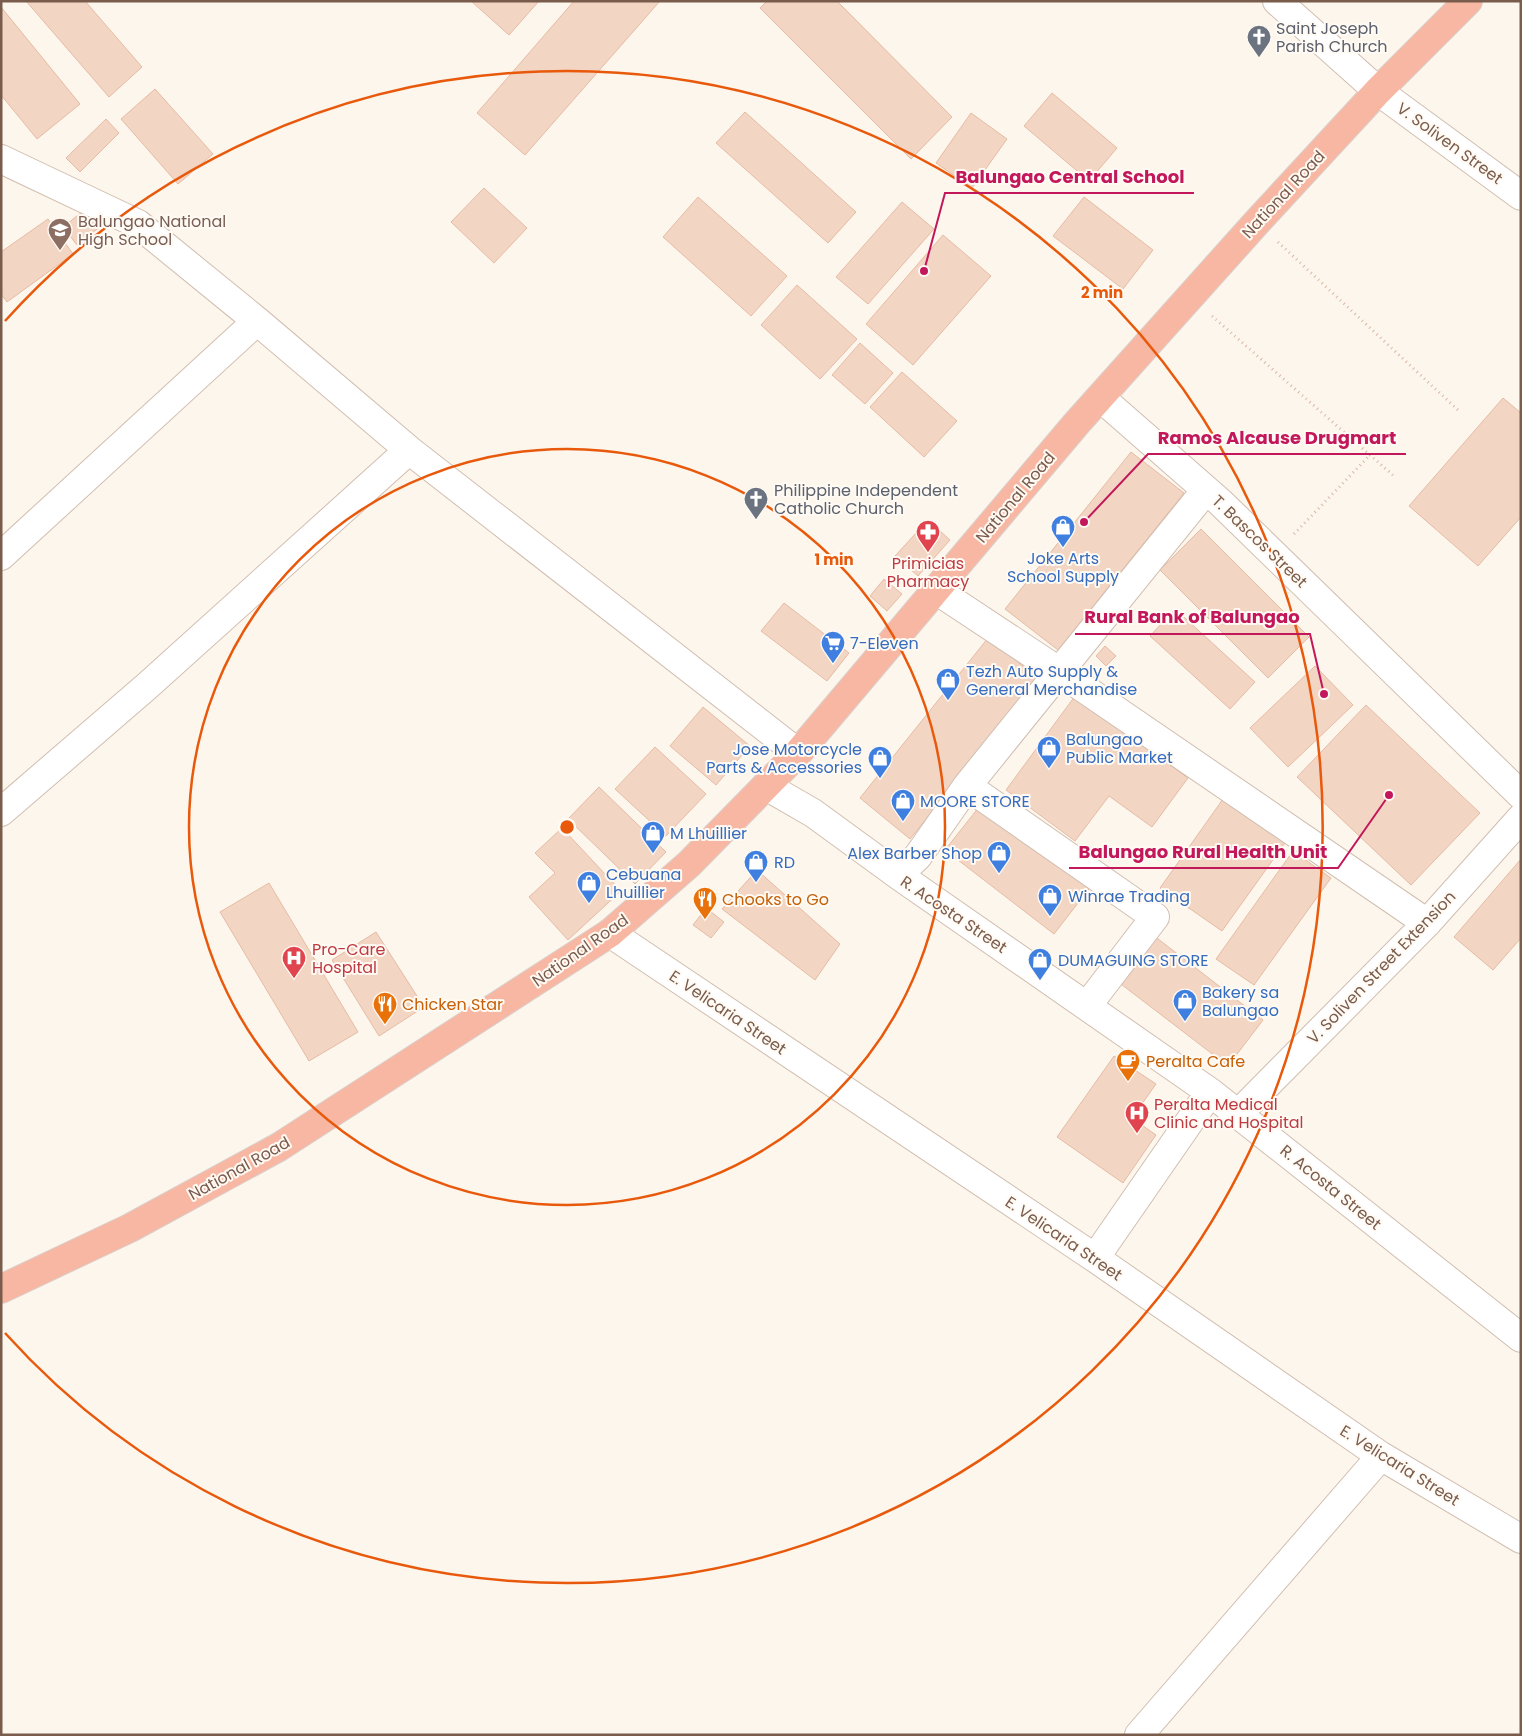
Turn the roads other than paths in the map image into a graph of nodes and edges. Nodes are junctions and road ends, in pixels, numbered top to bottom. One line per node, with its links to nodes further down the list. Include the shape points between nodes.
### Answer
1 (1276, 1): 3 (street, V. Soliven Street)
2 (1468, 1): 3 (highway, National Road)
3 (1378, 91): 5 (street, V. Soliven Street); 7 (highway, National Road)
4 (1, 159): 6 (street, via 138,224)
5 (1521, 196)
6 (257, 321): 8 (street); 10 (street)
7 (1101, 398): 9 (street, T. Bascos Street); 11 (highway, National Road)
8 (409, 450): 13 (street); 17 (street, via 154,680)
9 (1206, 490): 12 (street); 16 (street, T. Bascos Street)
10 (1, 556)
11 (936, 590): 12 (street); 13 (highway, National Road)
12 (1060, 672): 15 (street); 20 (street)
13 (798, 753): 14 (highway, National Road)
14 (766, 786): 19 (street, R. Acosta Street, via 813,813); 21 (highway, National Road, via 689,864)
15 (967, 786): 19 (street, via 918,856); 22 (street, via 1155,917)
16 (1521, 795)
17 (1, 812)
18 (1521, 818): 20 (street, V. Soliven Street Extension)
19 (898, 875): 22 (street, R. Acosta Street)
20 (1427, 923): 24 (street, V. Soliven Street Extension)
21 (610, 933): 25 (street, E. Velicaria Street); 26 (highway, National Road, via 279,1147 130,1228)
22 (1088, 1006): 23 (street, R. Acosta Street)
23 (1210, 1092): 24 (street, R. Acosta Street); 25 (street)
24 (1238, 1113): 27 (street, R. Acosta Street)
25 (1095, 1258): 28 (street, E. Velicaria Street)
26 (1, 1288)
27 (1521, 1338)
28 (1381, 1456): 29 (street, E. Velicaria Street); 30 (street)
29 (1521, 1539)
30 (1139, 1735)

